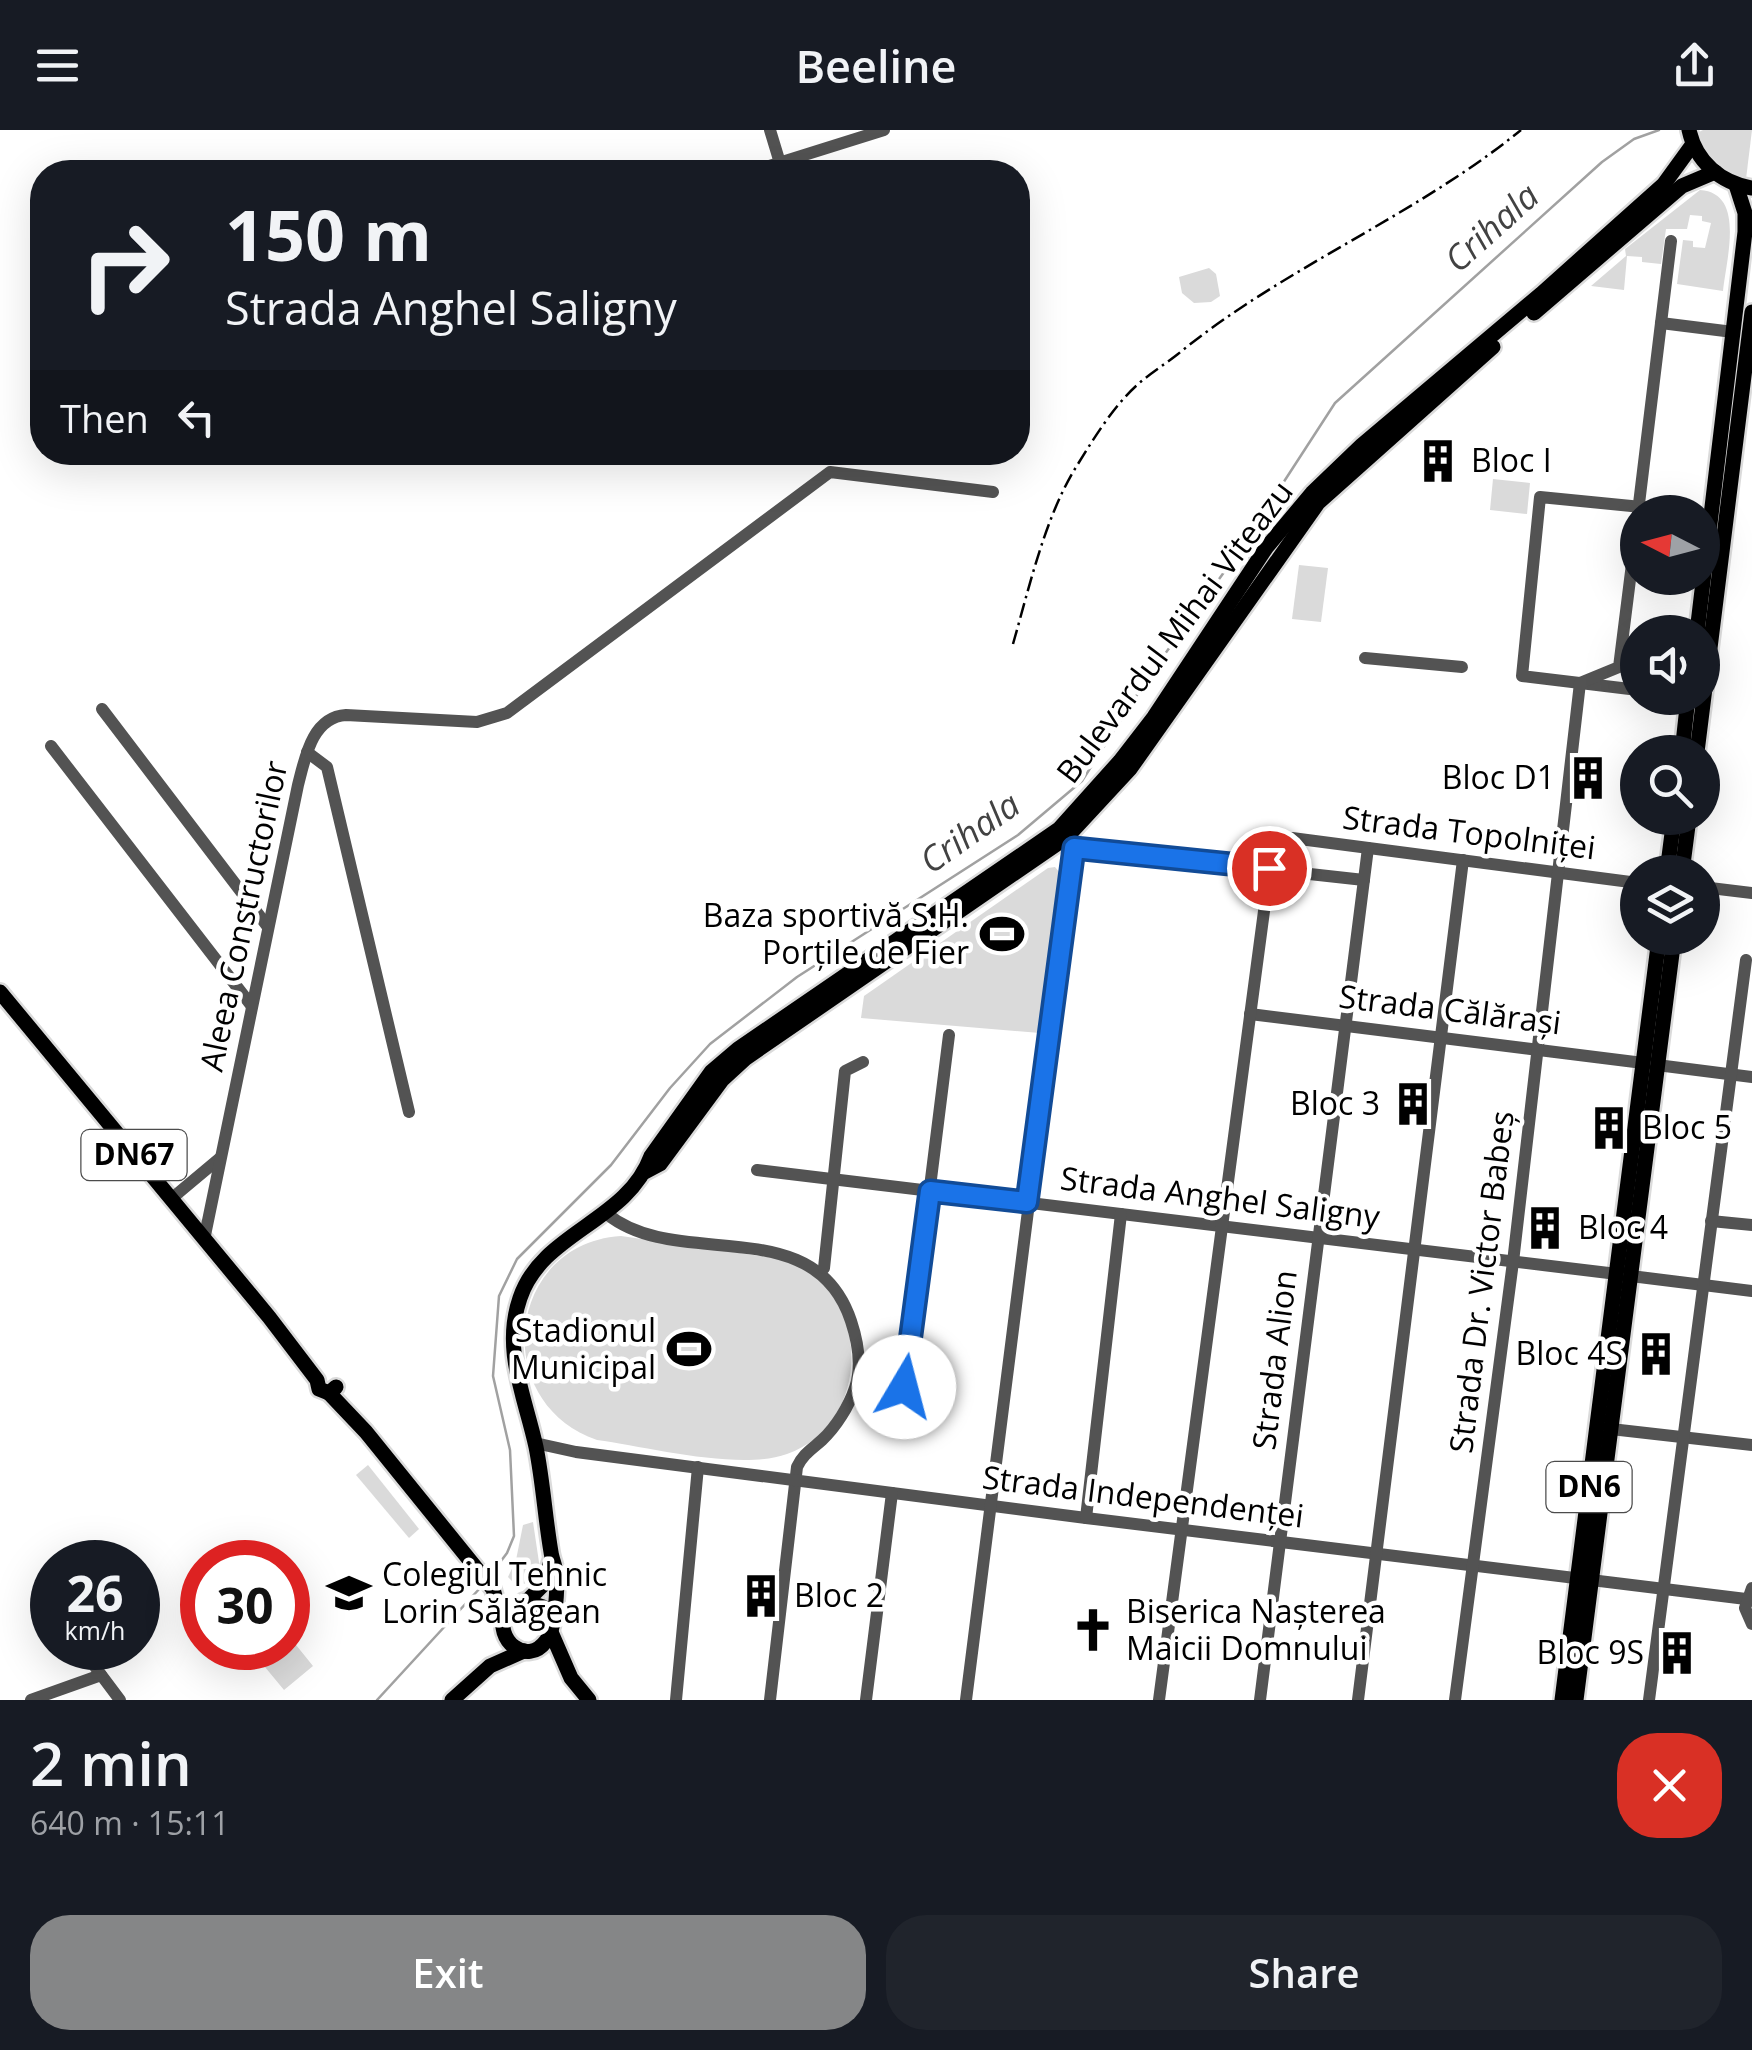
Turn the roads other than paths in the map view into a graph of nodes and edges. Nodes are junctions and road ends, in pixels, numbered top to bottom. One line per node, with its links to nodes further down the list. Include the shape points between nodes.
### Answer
1 (770, 130): 4 (street)
2 (877, 131): 5 (street)
3 (1691, 137): 6 (main road); 9 (main road, Bulevardul Mihai Viteazu, via 1674,174)
4 (779, 160)
5 (789, 160)
6 (1715, 172): 7 (main road); 9 (main road, Bulevardul Mihai Viteazu, via 1682,186)
7 (1744, 187): 12 (main road)
8 (1671, 241): 11 (street)
9 (1544, 298): 26 (main road, Bulevardul Mihai Viteazu, via 1298,509 1261,555 1130,769)
10 (1752, 312): 23 (main road)
11 (1661, 323): 12 (street); 14 (street)
12 (1733, 332): 15 (main road)
13 (993, 492): 25 (street, Aleea Constructorilor, via 830,472 507,712 477,722 336,716)
14 (1640, 495)
15 (1710, 495)
16 (1620, 509): 20 (street, via 1540,497 1522,676)
17 (1628, 595): 20 (street, via 1619,667)
18 (1365, 658): 19 (street)
19 (1462, 667)
20 (1580, 683): 21 (street); 30 (street, Strada Dr. Victor Babeș)
21 (1620, 688)
22 (102, 709): 35 (street)
23 (1699, 735)
24 (51, 746): 40 (street)
25 (307, 752): 35 (street, Aleea Constructorilor); 52 (street, via 327,766)
26 (1067, 838): 29 (street); 58 (street); 59 (main road, Bulevardul Mihai Viteazu, via 738,1049 711,1072 645,1172)
27 (1368, 848): 28 (street, Strada Topolniței); 29 (street, Strada Topolniței, via 1292,838 1272,851); 31 (street, Strada Alion)
28 (1463, 860): 30 (street, Strada Topolniței); 46 (street)
29 (1269, 868): 31 (street); 42 (street)
30 (1557, 871): 32 (street, Strada Topolniței); 47 (street, Strada Dr. Victor Babeș)
31 (1364, 880): 44 (street, Strada Alion)
32 (1620, 880)
33 (1720, 889): 34 (street)
34 (1752, 893)
35 (268, 926): 40 (street, Aleea Constructorilor)
36 (1658, 955): 49 (main road, DN6)
37 (1671, 955): 49 (main road, DN6)
38 (1746, 960): 50 (street)
39 (0, 992): 41 (main road, DN67)
40 (251, 1006): 53 (street, Aleea Constructorilor)
41 (17, 1013): 43 (street); 57 (main road, DN67)
42 (1250, 1014): 44 (street, Strada Călărași); 62 (street)
43 (0, 1016)
44 (1347, 1025): 46 (street, Strada Călărași); 64 (street, Strada Alion)
45 (949, 1035): 56 (street)
46 (1440, 1038): 47 (street, Strada Călărași); 66 (street)
47 (1539, 1049): 49 (street, Strada Călărași); 67 (street, Strada Dr. Victor Babeș)
48 (862, 1062): 55 (street, via 845,1070)
49 (1650, 1064): 50 (street, Strada Călărași); 69 (main road, DN6)
50 (1730, 1074): 51 (street, Strada Călărași); 61 (street)
51 (1752, 1077)
52 (409, 1112)
53 (220, 1158): 57 (street); 65 (street, Aleea Constructorilor)
54 (757, 1170): 55 (street, Strada Anghel Saligny)
55 (833, 1179): 56 (street, Strada Anghel Saligny); 68 (street)
56 (930, 1191): 58 (street, Strada Anghel Saligny); 72 (street)
57 (171, 1200): 65 (main road, DN67)
58 (1027, 1202): 60 (street, Strada Anghel Saligny); 80 (street)
59 (606, 1214): 75 (main road, Bulevardul Mihai Viteazu, via 546,1256 520,1300 512,1349); 78 (street, via 642,1233 798,1260 832,1286 854,1328 855,1389 836,1424 801,1458)
60 (1121, 1214): 62 (street, Strada Anghel Saligny); 81 (street)
61 (1711, 1221): 63 (street); 70 (street)
62 (1222, 1226): 64 (street, Strada Anghel Saligny); 82 (street)
63 (1752, 1226)
64 (1318, 1238): 66 (street, Strada Anghel Saligny); 83 (street, Strada Alion)
65 (204, 1240): 88 (main road, DN67, via 320,1376 335,1376 333,1390)
66 (1412, 1250): 67 (street, Strada Anghel Saligny); 84 (street)
67 (1513, 1262): 69 (street, Strada Anghel Saligny); 86 (street, Strada Dr. Victor Babeș)
68 (824, 1268)
69 (1624, 1275): 70 (street, Strada Anghel Saligny); 73 (main road, DN6); 87 (main road, DN6)
70 (1703, 1285): 71 (street, Strada Anghel Saligny); 74 (street)
71 (1752, 1291)
72 (904, 1387)
73 (1611, 1429): 74 (street); 87 (main road, DN6)
74 (1683, 1438): 76 (street); 89 (street)
75 (535, 1443): 77 (street, Strada Independenței); 85 (main road, Bulevardul Mihai Viteazu)
76 (1752, 1445)
77 (698, 1468): 78 (street, Strada Independenței); 104 (street)
78 (795, 1480): 79 (street, Strada Independenței); 105 (street)
79 (892, 1493): 80 (street, Strada Independenței); 106 (street)
80 (990, 1506): 81 (street, Strada Independenței); 107 (street)
81 (1086, 1518): 82 (street, Strada Independenței)
82 (1184, 1529): 83 (street, Strada Independenței); 108 (street)
83 (1280, 1541): 84 (street, Strada Independenței); 109 (street, Strada Alion)
84 (1376, 1552): 86 (street, Strada Independenței); 110 (street)
85 (552, 1557): 91 (main road, via 543,1585); 94 (main road, Bulevardul Mihai Viteazu, via 557,1589)
86 (1473, 1564): 87 (street, Strada Independenței); 111 (street, Strada Dr. Victor Babeș)
87 (1585, 1578): 89 (street, Strada Independenței); 112 (main road, DN6); 113 (main road, DN6)
88 (492, 1589): 91 (main road); 93 (main road)
89 (1664, 1589): 90 (street, Strada Independenței); 114 (street)
90 (1749, 1593): 92 (street, Strada Independenței, via 1745,1608)
91 (526, 1601): 93 (main road, via 510,1607); 94 (main road, via 543,1607)
92 (1752, 1624)
93 (502, 1626): 95 (main road, via 510,1645); 96 (main road)
94 (551, 1627): 95 (main road, via 544,1644); 99 (main road)
95 (528, 1651): 96 (main road); 99 (main road)
96 (490, 1666): 102 (main road)
97 (97, 1670): 98 (street)
98 (101, 1675): 100 (street); 101 (street)
99 (571, 1678): 103 (main road)
100 (30, 1700)
101 (120, 1700)
102 (452, 1700)
103 (589, 1700)
104 (676, 1700)
105 (770, 1700)
106 (866, 1700)
107 (966, 1700)
108 (1160, 1700)
109 (1260, 1700)
110 (1358, 1700)
111 (1456, 1700)
112 (1562, 1700)
113 (1576, 1700)
114 (1649, 1700)

